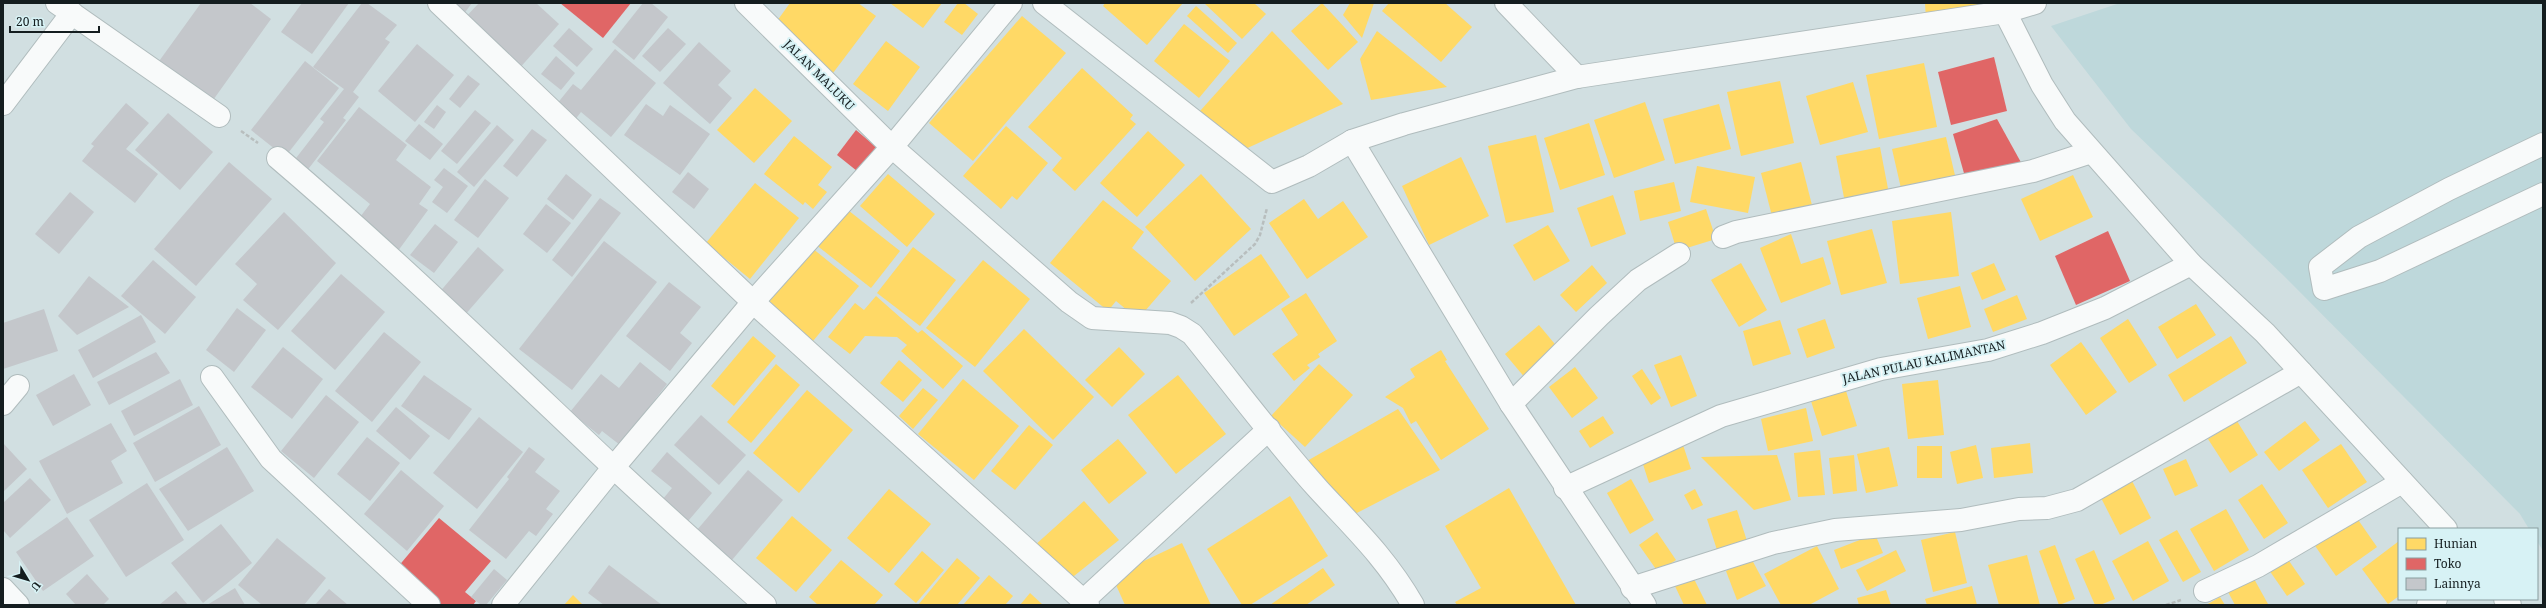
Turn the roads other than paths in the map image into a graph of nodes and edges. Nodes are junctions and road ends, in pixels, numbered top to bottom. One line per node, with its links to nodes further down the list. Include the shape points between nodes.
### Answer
1 (439, 3): 21 (street)
2 (746, 3): 14 (street, JALAN MALUKU)
3 (1011, 3): 14 (street)
4 (1044, 3): 12 (street, via 1272,182 1309,166)
5 (1506, 3): 9 (street)
6 (2036, 3): 8 (street)
7 (65, 8): 10 (street); 11 (street)
8 (2005, 8): 9 (street); 15 (street, via 2042,86 2065,121)
9 (1578, 77): 12 (street, via 1404,124)
10 (3, 104)
11 (219, 116)
12 (1352, 141): 26 (street)
13 (2543, 144): 17 (street, via 2449,189 2359,237 2320,267 2324,289 2380,271)
14 (892, 147): 21 (street); 27 (street, JALAN MALUKU, via 1069,302 1092,318 1170,324 1192,334)
15 (2091, 152): 18 (street, via 2033,171 1736,232); 20 (street)
16 (278, 158): 28 (street, via 334,205 350,223)
17 (2543, 194)
18 (1723, 237)
19 (1679, 254): 26 (street, via 1638,280)
20 (2191, 264): 22 (street, via 2265,333); 30 (street, JALAN PULAU KALIMANTAN, via 2104,308 2042,333 1988,350 1881,369 1721,416)
21 (753, 302): 28 (street); 35 (street)
22 (2301, 372): 29 (street); 32 (street, via 2078,500 2047,508 2019,509 1961,520 1835,530 1773,544)
23 (212, 377): 37 (street, via 271,459)
24 (18, 386): 25 (street)
25 (3, 404)
26 (1511, 404): 30 (street)
27 (1269, 429): 35 (street); 40 (street, JALAN MALUKU, via 1319,490 1372,544 1398,579)
28 (614, 468): 38 (street); 39 (street)
29 (2402, 482): 31 (street); 34 (street, via 2258,566)
30 (1565, 488): 32 (street)
31 (2445, 528)
32 (1632, 588): 41 (street)
33 (3, 589): 36 (street)
34 (2206, 591)
35 (1086, 603)
36 (18, 605)
37 (429, 605)
38 (503, 605)
39 (765, 605)
40 (1413, 605)
41 (1645, 605)

